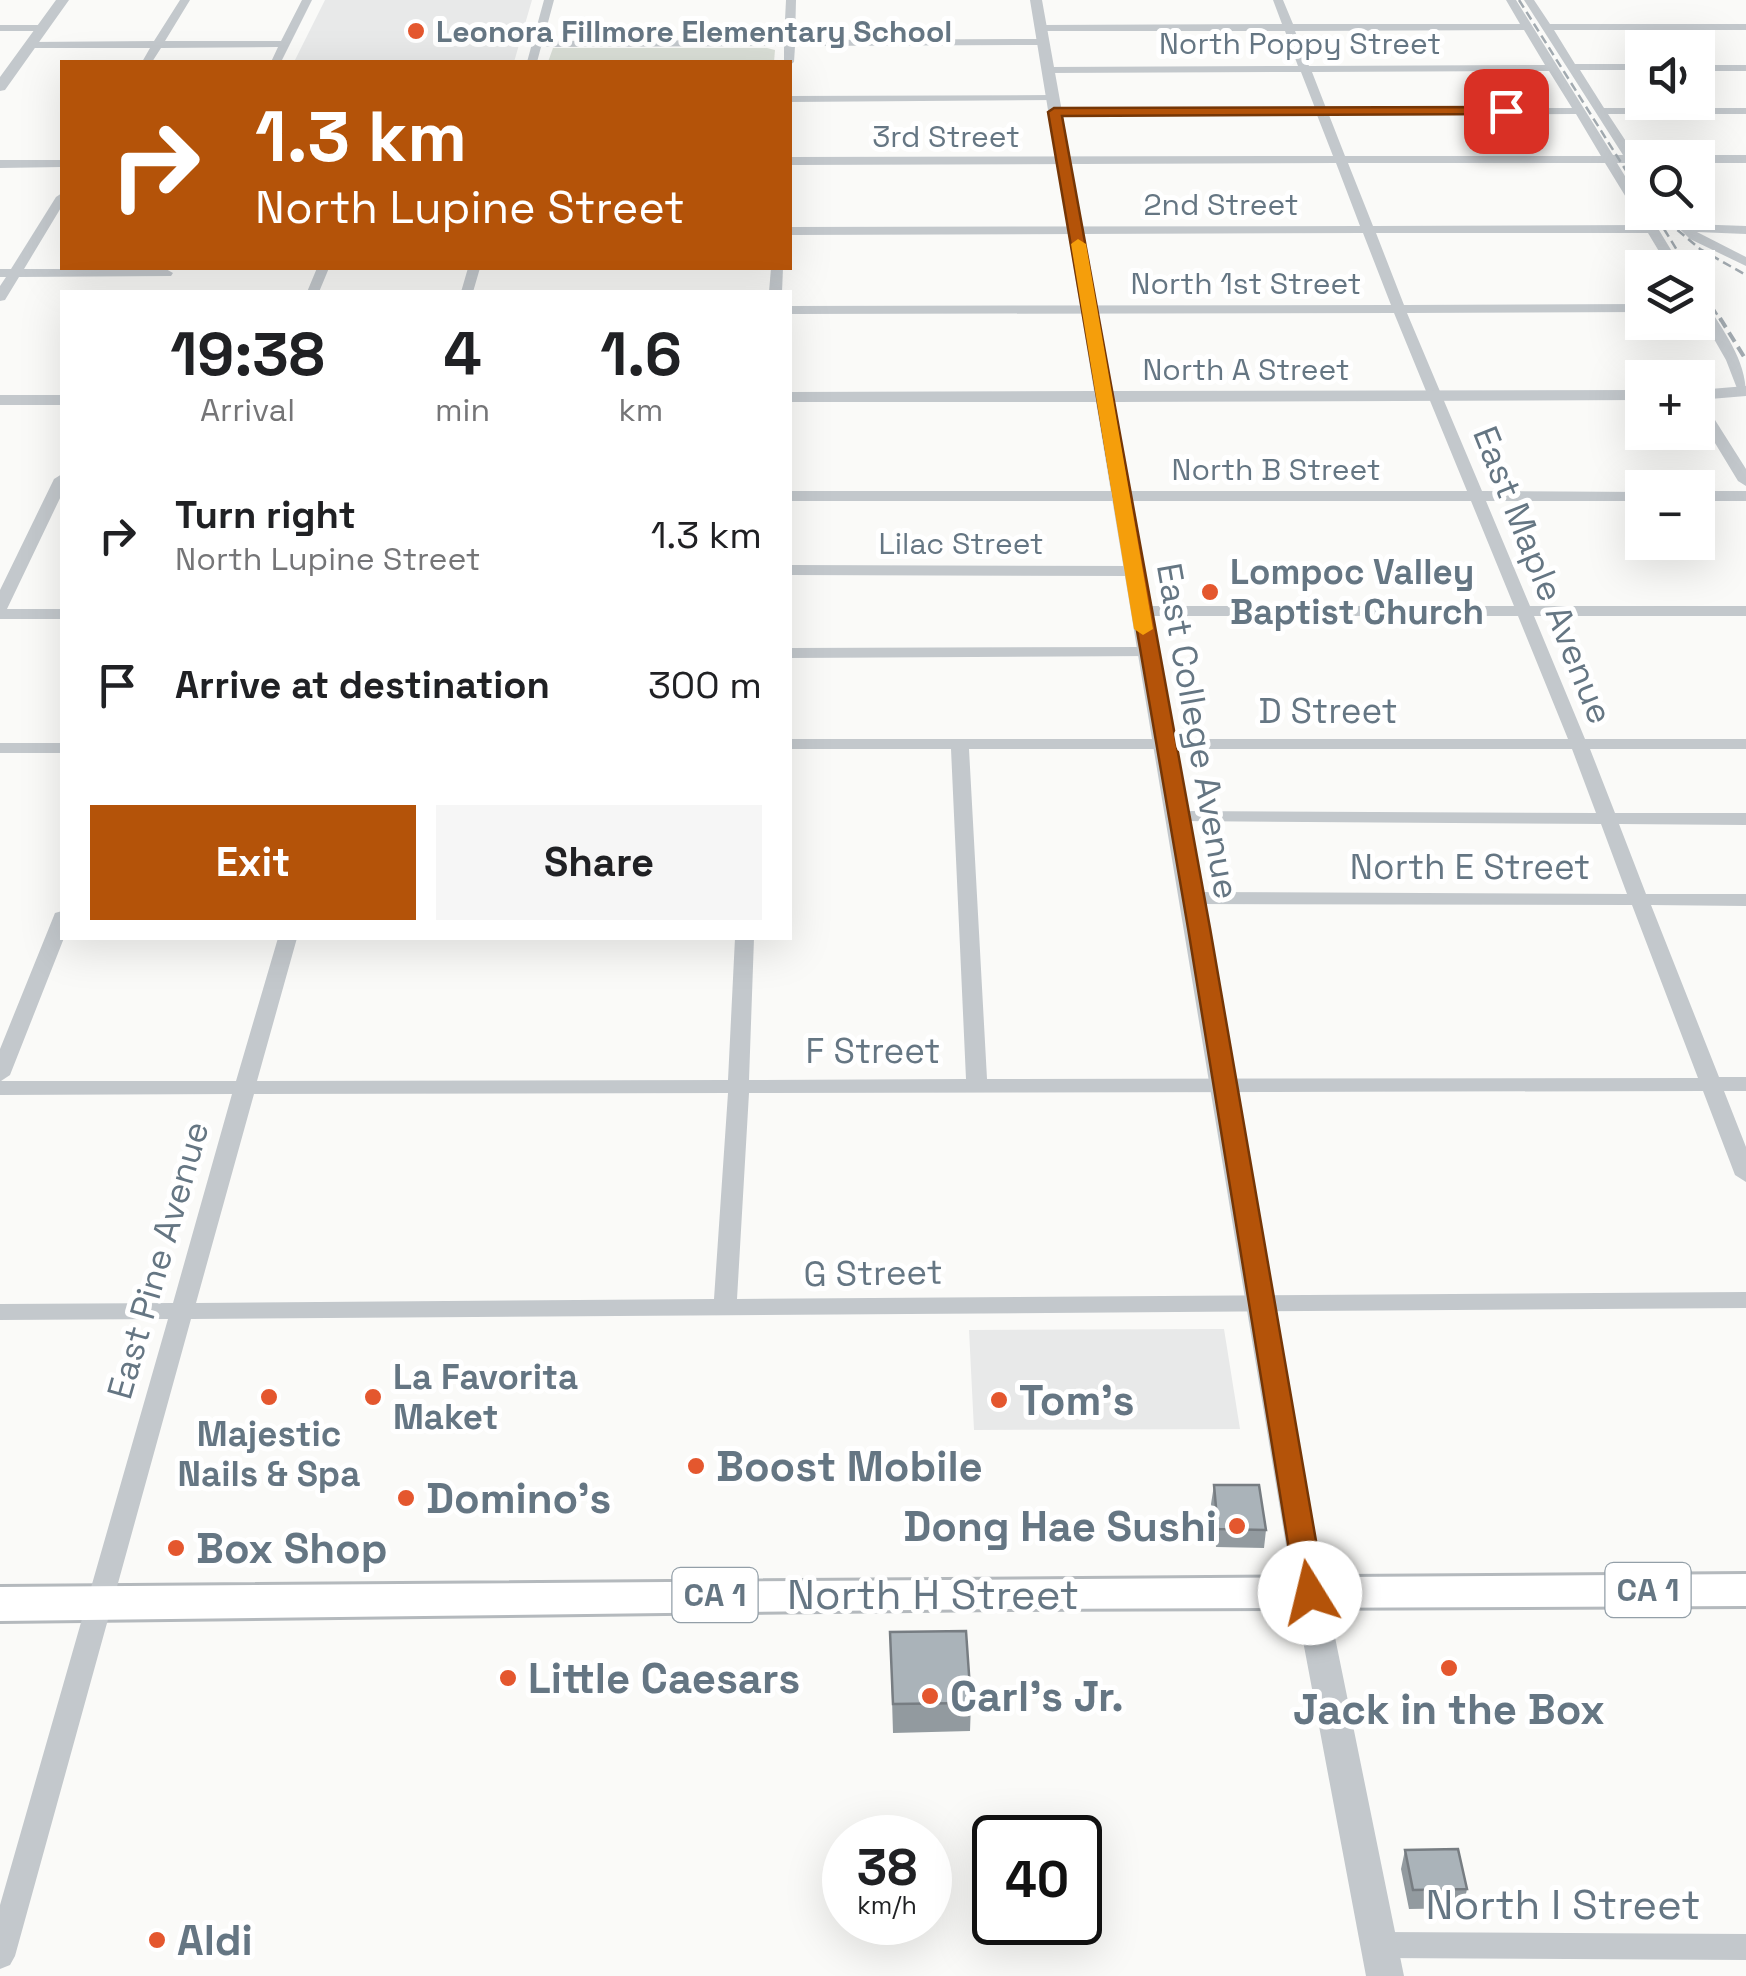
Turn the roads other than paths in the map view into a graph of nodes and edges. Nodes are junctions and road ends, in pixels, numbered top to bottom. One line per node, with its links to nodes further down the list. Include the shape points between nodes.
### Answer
1 (63, 0): 13 (street)
2 (185, 0): 18 (street)
3 (307, 0): 19 (street)
4 (548, 0): 20 (street)
5 (791, 0): 17 (street)
6 (1036, 0): 16 (street, East College Avenue)
7 (1278, 0): 14 (street, East Maple Avenue)
8 (1511, 0): 15 (street)
9 (1529, 0): 10 (street)
10 (1546, 27): 11 (street); 26 (street)
11 (1746, 27)
12 (0, 28): 13 (street)
13 (43, 28): 21 (street)
14 (1289, 28): 15 (street); 16 (street); 27 (street, East Maple Avenue)
15 (1528, 28): 28 (street)
16 (1042, 35): 17 (street); 32 (street, East College Avenue)
17 (789, 43): 20 (street); 25 (street)
18 (159, 44): 19 (street); 21 (street); 22 (street)
19 (286, 44): 23 (street)
20 (536, 44): 24 (street)
21 (31, 45): 33 (street)
22 (148, 60)
23 (277, 60)
24 (532, 60)
25 (789, 60)
26 (1572, 67): 29 (street); 38 (street)
27 (1306, 68): 28 (street, North Poppy Street); 32 (street, North Poppy Street); 40 (street, East Maple Avenue)
28 (1552, 68): 37 (street)
29 (1625, 68)
30 (1715, 68): 31 (street)
31 (1746, 68)
32 (1048, 70): 36 (street, East College Avenue)
33 (6, 71): 34 (street)
34 (0, 87)
35 (792, 99): 36 (street)
36 (1053, 105): 40 (street); 43 (street, East College Avenue)
37 (1580, 111): 40 (street); 45 (street)
38 (1600, 111): 39 (street); 41 (street)
39 (1746, 111)
40 (1324, 112): 44 (street, East Maple Avenue)
41 (1625, 143)
42 (1625, 159): 45 (street, 3rd Street)
43 (1063, 160): 44 (street, 3rd Street); 48 (street, 3rd Street); 56 (street, East College Avenue)
44 (1342, 160): 45 (street, 3rd Street); 53 (street, East Maple Avenue)
45 (1610, 160): 51 (street)
46 (1715, 160): 47 (street)
47 (1746, 160)
48 (792, 161)
49 (0, 164): 50 (street)
50 (60, 164)
51 (1625, 185)
52 (60, 200): 62 (street)
53 (1370, 229): 54 (street, 2nd Street); 56 (street, 2nd Street); 66 (street, East Maple Avenue)
54 (1625, 229)
55 (1715, 229): 58 (street)
56 (1076, 230): 59 (street, 2nd Street); 64 (street, East College Avenue)
57 (1689, 230): 60 (street)
58 (1746, 230)
59 (792, 231)
60 (1746, 262)
61 (168, 270): 62 (street)
62 (7, 274): 63 (street)
63 (0, 298)
64 (1090, 307): 66 (street, North 1st Street); 67 (street, North 1st Street); 74 (street, East College Avenue)
65 (1625, 308): 66 (street, North 1st Street)
66 (1398, 309): 72 (street, East Maple Avenue)
67 (792, 310)
68 (1715, 331): 69 (street)
69 (1743, 394): 71 (street)
70 (1625, 395): 72 (street, North A Street)
71 (1715, 395)
72 (1435, 396): 74 (street, North A Street); 82 (street, East Maple Avenue)
73 (792, 397): 74 (street, North A Street)
74 (1103, 397): 81 (street, East College Avenue)
75 (0, 400): 76 (street)
76 (60, 400)
77 (1715, 431): 78 (street)
78 (1746, 481)
79 (60, 483): 89 (street)
80 (792, 496): 81 (street, North B Street)
81 (1120, 496): 82 (street, North B Street); 87 (street, East College Avenue)
82 (1476, 496): 83 (street, North B Street); 88 (street, East Maple Avenue)
83 (1625, 496)
84 (1715, 496): 85 (street)
85 (1746, 496)
86 (792, 570): 87 (street, Lilac Street)
87 (1133, 570): 90 (street, East College Avenue)
88 (1523, 610): 90 (street); 91 (street); 95 (street, East Maple Avenue)
89 (0, 611): 92 (street)
90 (1140, 611): 94 (street, East College Avenue)
91 (1746, 612)
92 (60, 614)
93 (792, 652): 94 (street)
94 (1148, 652): 97 (street, East College Avenue)
95 (1578, 742): 97 (street, D Street); 98 (street, D Street); 103 (street, East Maple Avenue)
96 (792, 744): 99 (street, D Street)
97 (1166, 744): 99 (street, D Street); 102 (street, East College Avenue)
98 (1746, 744)
99 (960, 745): 112 (street)
100 (0, 748): 101 (street)
101 (60, 748)
102 (1179, 816): 103 (street); 105 (street, East College Avenue)
103 (1605, 818): 104 (street); 106 (street, East Maple Avenue)
104 (1746, 818)
105 (1194, 898): 106 (street, North E Street); 113 (street, East College Avenue)
106 (1637, 900): 107 (street, North E Street); 115 (street, East Maple Avenue)
107 (1746, 900)
108 (60, 922): 111 (street)
109 (286, 940): 117 (street, East Pine Avenue)
110 (744, 940): 114 (street)
111 (0, 1075)
112 (977, 1082): 113 (street, F Street); 114 (street, F Street)
113 (1225, 1082): 115 (street, F Street); 121 (street, East College Avenue)
114 (738, 1084): 117 (street, F Street); 123 (street)
115 (1709, 1084): 116 (street, F Street); 119 (street, East Maple Avenue)
116 (1746, 1084)
117 (245, 1085): 118 (street, F Street); 122 (street, East Pine Avenue)
118 (0, 1088)
119 (1746, 1175)
120 (1746, 1300): 121 (street, G Street)
121 (1262, 1304): 123 (street, G Street); 126 (street, East College Avenue)
122 (180, 1310): 123 (street, G Street); 124 (street, G Street); 127 (street, East Pine Avenue)
123 (725, 1310)
124 (0, 1312)
125 (1746, 1590): 126 (highway, North H Street / CA 1)
126 (1310, 1593): 127 (highway, North H Street / CA 1); 131 (street, East College Avenue)
127 (97, 1603): 128 (highway, North H Street / CA 1); 130 (street, East Pine Avenue)
128 (0, 1604)
129 (1746, 1947): 131 (street, North I Street)
130 (0, 1956)
131 (1382, 1961)

